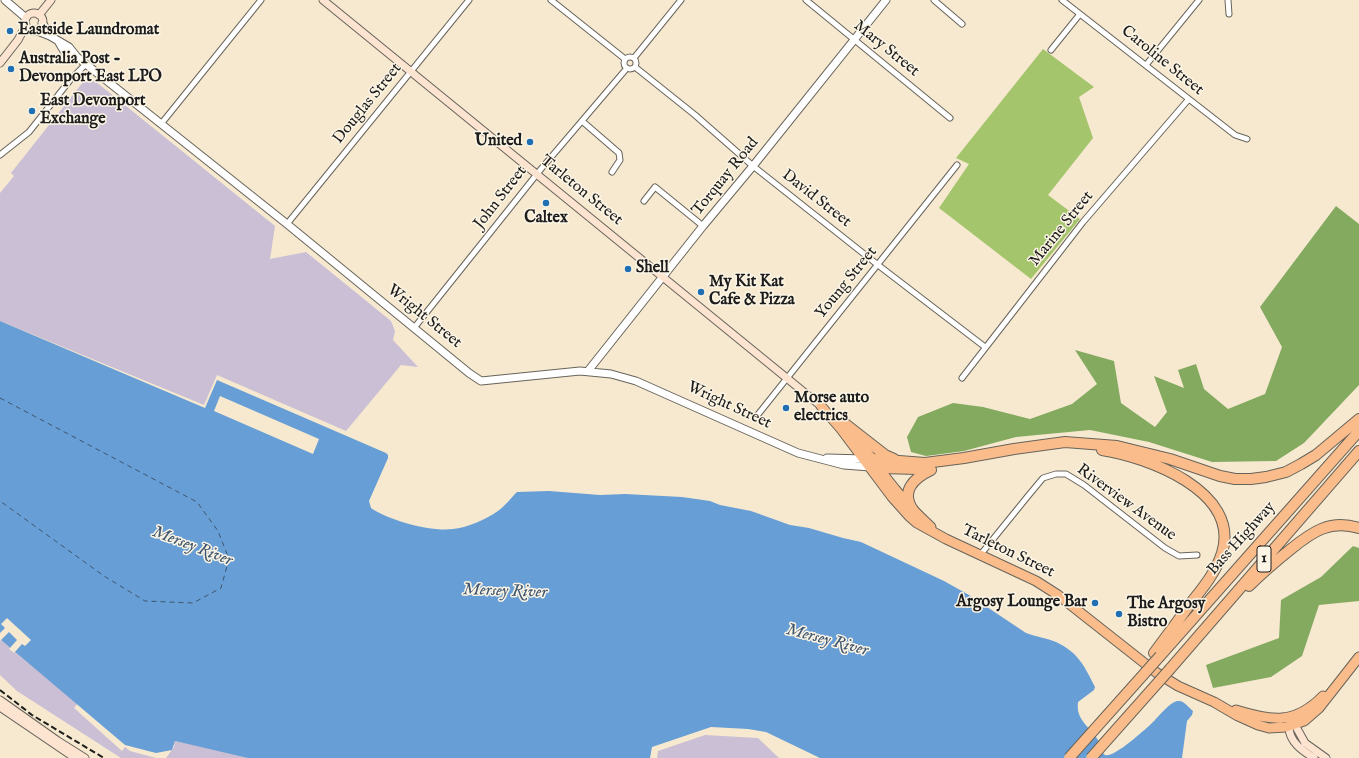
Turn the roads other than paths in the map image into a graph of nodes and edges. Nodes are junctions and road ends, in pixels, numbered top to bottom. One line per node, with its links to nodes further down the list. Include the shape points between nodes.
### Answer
1 (5, 0): 17 (street)
2 (51, 0): 16 (main road)
3 (261, 0): 36 (street)
4 (323, 0): 32 (main road, Tarleton Street)
5 (469, 0): 32 (street, Douglas Street)
6 (551, 0): 26 (street)
7 (681, 0): 25 (street)
8 (806, 0): 21 (street, Mary Street)
9 (886, 0): 21 (street, Torquay Road)
10 (934, 0): 19 (street)
11 (1062, 0): 14 (street, Caroline Street)
12 (1199, 0): 29 (street)
13 (1228, 0): 15 (street)
14 (1080, 14): 24 (street); 29 (street, Caroline Street)
15 (1230, 14)
16 (39, 15): 17 (main road, via 30,14); 18 (main road)
17 (26, 21): 20 (main road, via 28,28); 23 (main road, via 23,32)
18 (42, 23): 20 (main road); 22 (street, Wright Street)
19 (962, 24)
20 (33, 30): 22 (street, Wright Street); 23 (main road)
21 (854, 39): 34 (street, Mary Street); 40 (street, Torquay Road)
22 (56, 40): 28 (street, Wright Street, via 64,51)
23 (12, 48): 27 (main road)
24 (1051, 50)
25 (634, 58): 26 (street); 30 (street, via 637,63)
26 (625, 59): 31 (street)
27 (0, 63)
28 (86, 64): 36 (street, Wright Street); 38 (street, via 29,132)
29 (1146, 65): 33 (street, Caroline Street)
30 (635, 67): 31 (street); 40 (street, David Street)
31 (627, 68): 35 (street, John Street)
32 (412, 71): 42 (main road, Tarleton Street); 44 (street, Douglas Street)
33 (1188, 100): 37 (street, Caroline Street, via 1235,135); 49 (street, Marine Street, via 1083,222)
34 (950, 118)
35 (582, 122): 41 (street, via 619,153 620,160); 42 (street, John Street)
36 (161, 124): 44 (street, Wright Street)
37 (1247, 139)
38 (0, 155)
39 (957, 165): 46 (street, Young Street)
40 (753, 166): 45 (street, Torquay Road); 46 (street, David Street)
41 (612, 172)
42 (536, 174): 47 (main road, Tarleton Street); 48 (street, John Street)
43 (644, 201): 45 (street, via 655,187)
44 (287, 224): 48 (street, Wright Street)
45 (703, 226): 47 (street, Torquay Road)
46 (878, 265): 49 (street, David Street); 51 (street, Young Street)
47 (662, 277): 50 (street, Torquay Road); 51 (main road, Tarleton Street)
48 (414, 328): 50 (street, Wright Street, via 481,380)
49 (985, 348): 52 (street, Marine Street)
50 (588, 371): 62 (street, Wright Street, via 636,381 788,449 813,457)
51 (787, 378): 53 (main road, Tarleton Street); 54 (street, Young Street)
52 (962, 378)
53 (821, 406): 56 (highway, Tarleton Street); 62 (highway, Tarleton Street)
54 (756, 417)
55 (1359, 419): 58 (highway, via 1302,464 1286,472 1250,479 1220,476 1170,459 1117,446 1065,442)
56 (844, 423): 61 (highway, via 885,455); 62 (highway, Tarleton Street)
57 (1359, 430): 70 (highway, Bass Highway / 1)
58 (1014, 449): 60 (highway); 70 (highway, via 1090,448 1140,459 1195,487 1213,503 1220,515 1223,532 1222,551 1218,563)
59 (1359, 451): 69 (highway, Bass Highway / 1)
60 (964, 458): 61 (highway, via 925,463); 63 (highway)
61 (896, 460): 62 (highway)
62 (872, 463): 63 (highway, via 918,469); 64 (highway, Tarleton Street); 66 (highway, Tarleton Street, via 887,491 909,516)
63 (940, 466): 64 (highway, via 920,476 911,485 908,500)
64 (913, 510): 66 (highway, Tarleton Street)
65 (1359, 528): 69 (highway, via 1334,525 1319,529 1304,538 1272,563)
66 (938, 535): 67 (highway, Tarleton Street)
67 (981, 554): 68 (street, Riverview Avenue, via 1044,478 1066,474 1165,548 1179,556); 74 (highway, Tarleton Street, via 1047,588 1157,673 1178,686 1214,702 1260,717)
68 (1196, 555)
69 (1206, 628): 78 (highway, Bass Highway / 1, bridge)
70 (1157, 654): 77 (highway, bridge)
71 (1359, 656): 74 (highway, via 1321,698)
72 (0, 700): 76 (main road)
73 (0, 707): 75 (main road)
74 (1291, 723): 79 (main road, via 1289,733 1295,743); 80 (main road, via 1305,743)
75 (75, 758)
76 (84, 758)
77 (1069, 758)
78 (1091, 758)
79 (1314, 758)
80 (1326, 758)

